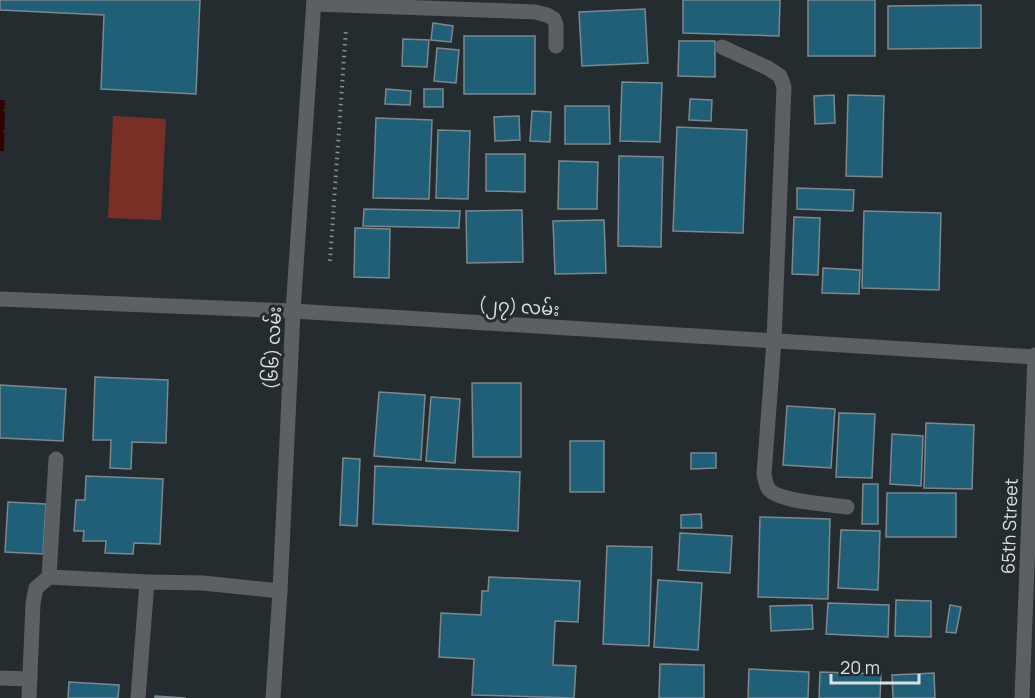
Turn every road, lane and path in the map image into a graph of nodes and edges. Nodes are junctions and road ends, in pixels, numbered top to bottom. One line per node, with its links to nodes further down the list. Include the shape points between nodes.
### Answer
1 (314, 2): 3 (street, via 534,12 554,19); 7 (street, (၆၆) လမ်း)
2 (347, 24): 5 (path)
3 (556, 46)
4 (722, 47): 8 (street, via 768,68 780,76 784,87)
5 (330, 261)
6 (0, 299): 7 (street, (၂၇) လမ်း)
7 (293, 311): 8 (street, (၂၇) လမ်း); 14 (street, (၆၆) လမ်း)
8 (774, 341): 9 (street, (၂၇) လမ်း); 11 (street, via 764,474 768,489 789,499)
9 (1035, 357): 20 (street, 65th Street)
10 (56, 459): 12 (street)
11 (847, 507)
12 (49, 577): 13 (street); 16 (street, via 36,588 33,603)
13 (147, 582): 14 (street); 18 (street)
14 (280, 591): 19 (street, (၆၆) လမ်း)
15 (0, 678): 16 (street)
16 (30, 679): 17 (street)
17 (29, 698)
18 (138, 698)
19 (273, 698)
20 (1022, 698)

